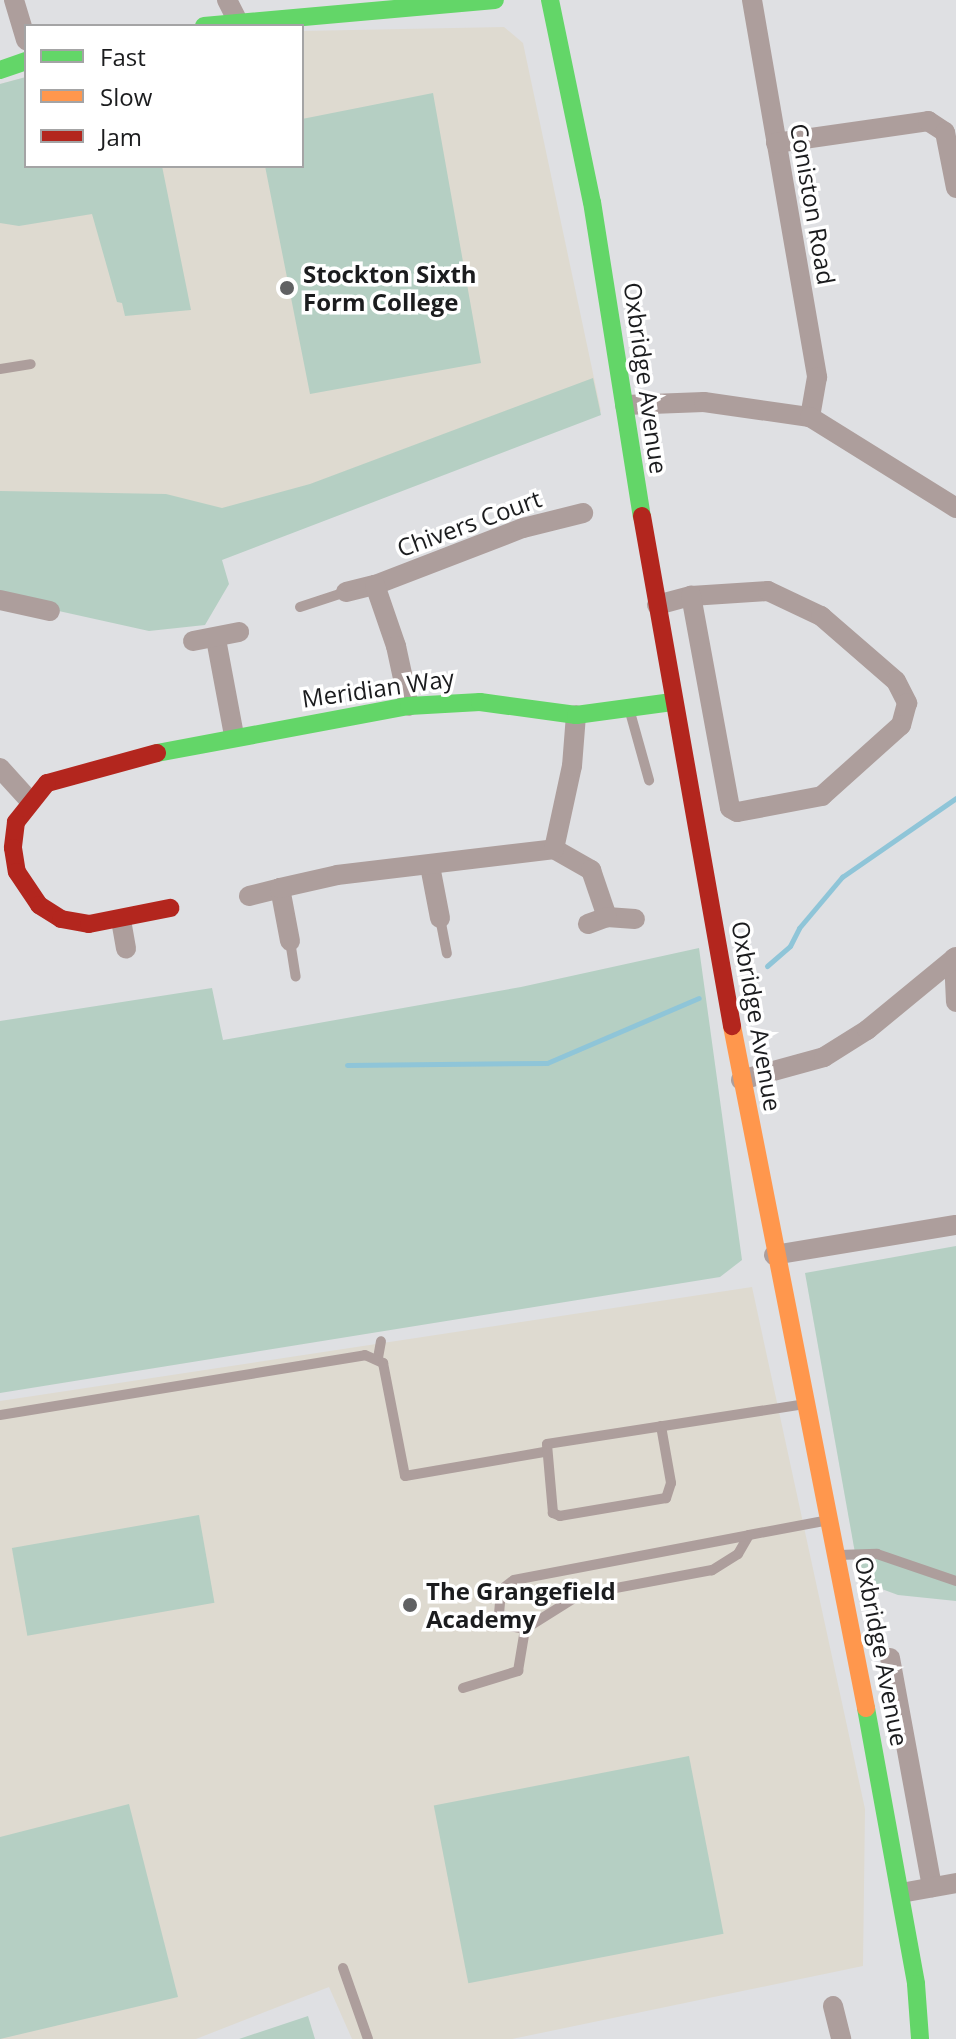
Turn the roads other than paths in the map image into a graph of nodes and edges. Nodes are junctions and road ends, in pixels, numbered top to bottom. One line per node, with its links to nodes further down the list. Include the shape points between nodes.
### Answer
1 (14, 0): 8 (street)
2 (227, 0): 6 (street)
3 (495, 0): 6 (main road)
4 (550, 0): 15 (main road, Oxbridge Avenue, via 592,202)
5 (752, 0): 11 (street, Coniston Road)
6 (237, 20): 7 (main road)
7 (215, 24)
8 (24, 33)
9 (24, 62): 10 (main road)
10 (0, 70)
11 (776, 143): 12 (street, via 928,121 945,132); 16 (street, Coniston Road, via 817,377)
12 (956, 188)
13 (31, 364): 14 (lane)
14 (0, 369)
15 (625, 405): 16 (street, via 704,402); 23 (main road, Oxbridge Avenue)
16 (810, 417): 17 (street)
17 (956, 508)
18 (583, 513): 19 (street, Chivers Court, via 523,528)
19 (375, 585): 20 (street, Chivers Court); 30 (street)
20 (346, 592): 24 (lane)
21 (691, 596): 21 (street, via 768,591 821,616 896,681 907,703 901,725 822,796 737,812 730,808); 23 (street)
22 (0, 600): 25 (street)
23 (657, 605): 29 (main road, Oxbridge Avenue)
24 (300, 607)
25 (50, 611)
26 (239, 632): 27 (street)
27 (216, 639): 28 (street); 33 (street)
28 (193, 641)
29 (672, 702): 31 (main road, Meridian Way); 51 (main road, Oxbridge Avenue)
30 (409, 706): 32 (main road, Meridian Way, via 480,702); 33 (main road, Meridian Way)
31 (629, 710): 32 (main road, Meridian Way); 35 (lane)
32 (576, 715): 37 (street, via 572,766)
33 (234, 735): 36 (main road, Meridian Way, via 71,773 47,783)
34 (0, 768): 36 (street)
35 (649, 780)
36 (29, 800): 44 (main road, via 16,822 13,848 27,891 61,919 89,924)
37 (554, 849): 38 (street); 43 (street, via 591,870 598,920)
38 (430, 866): 39 (street, via 337,875); 42 (street)
39 (280, 888): 40 (street); 45 (street)
40 (249, 896)
41 (170, 908): 44 (main road)
42 (440, 918): 47 (lane)
43 (635, 919)
44 (121, 920): 46 (street)
45 (290, 941): 49 (lane)
46 (126, 949)
47 (447, 953)
48 (955, 957): 50 (street); 51 (street, via 867,1030 824,1057)
49 (296, 977)
50 (956, 1002)
51 (741, 1080): 53 (main road, Oxbridge Avenue)
52 (956, 1225): 53 (street)
53 (774, 1255): 56 (main road, Oxbridge Avenue)
54 (381, 1341): 55 (lane)
55 (378, 1358): 57 (lane, via 365,1355); 59 (lane, via 386,1372 405,1476)
56 (804, 1404): 58 (lane); 60 (main road, Oxbridge Avenue)
57 (0, 1415)
58 (661, 1426): 59 (lane, via 547,1444); 59 (lane, via 671,1483 666,1498 560,1516 553,1513)
59 (544, 1452)
60 (830, 1520): 61 (lane); 62 (main road, Oxbridge Avenue)
61 (749, 1535): 64 (lane, via 738,1554 712,1570 579,1595); 64 (lane, via 514,1580 501,1590 496,1603 510,1626)
62 (837, 1555): 63 (lane, via 877,1554); 69 (main road, Oxbridge Avenue)
63 (956, 1581)
64 (525, 1629): 66 (lane, via 518,1671)
65 (890, 1658): 68 (street)
66 (463, 1688)
67 (956, 1883): 68 (street)
68 (932, 1887): 69 (street)
69 (901, 1893): 74 (main road, Oxbridge Avenue)
70 (343, 1968): 72 (lane)
71 (833, 2006): 73 (street)
72 (368, 2039)
73 (841, 2039)
74 (920, 2039)

